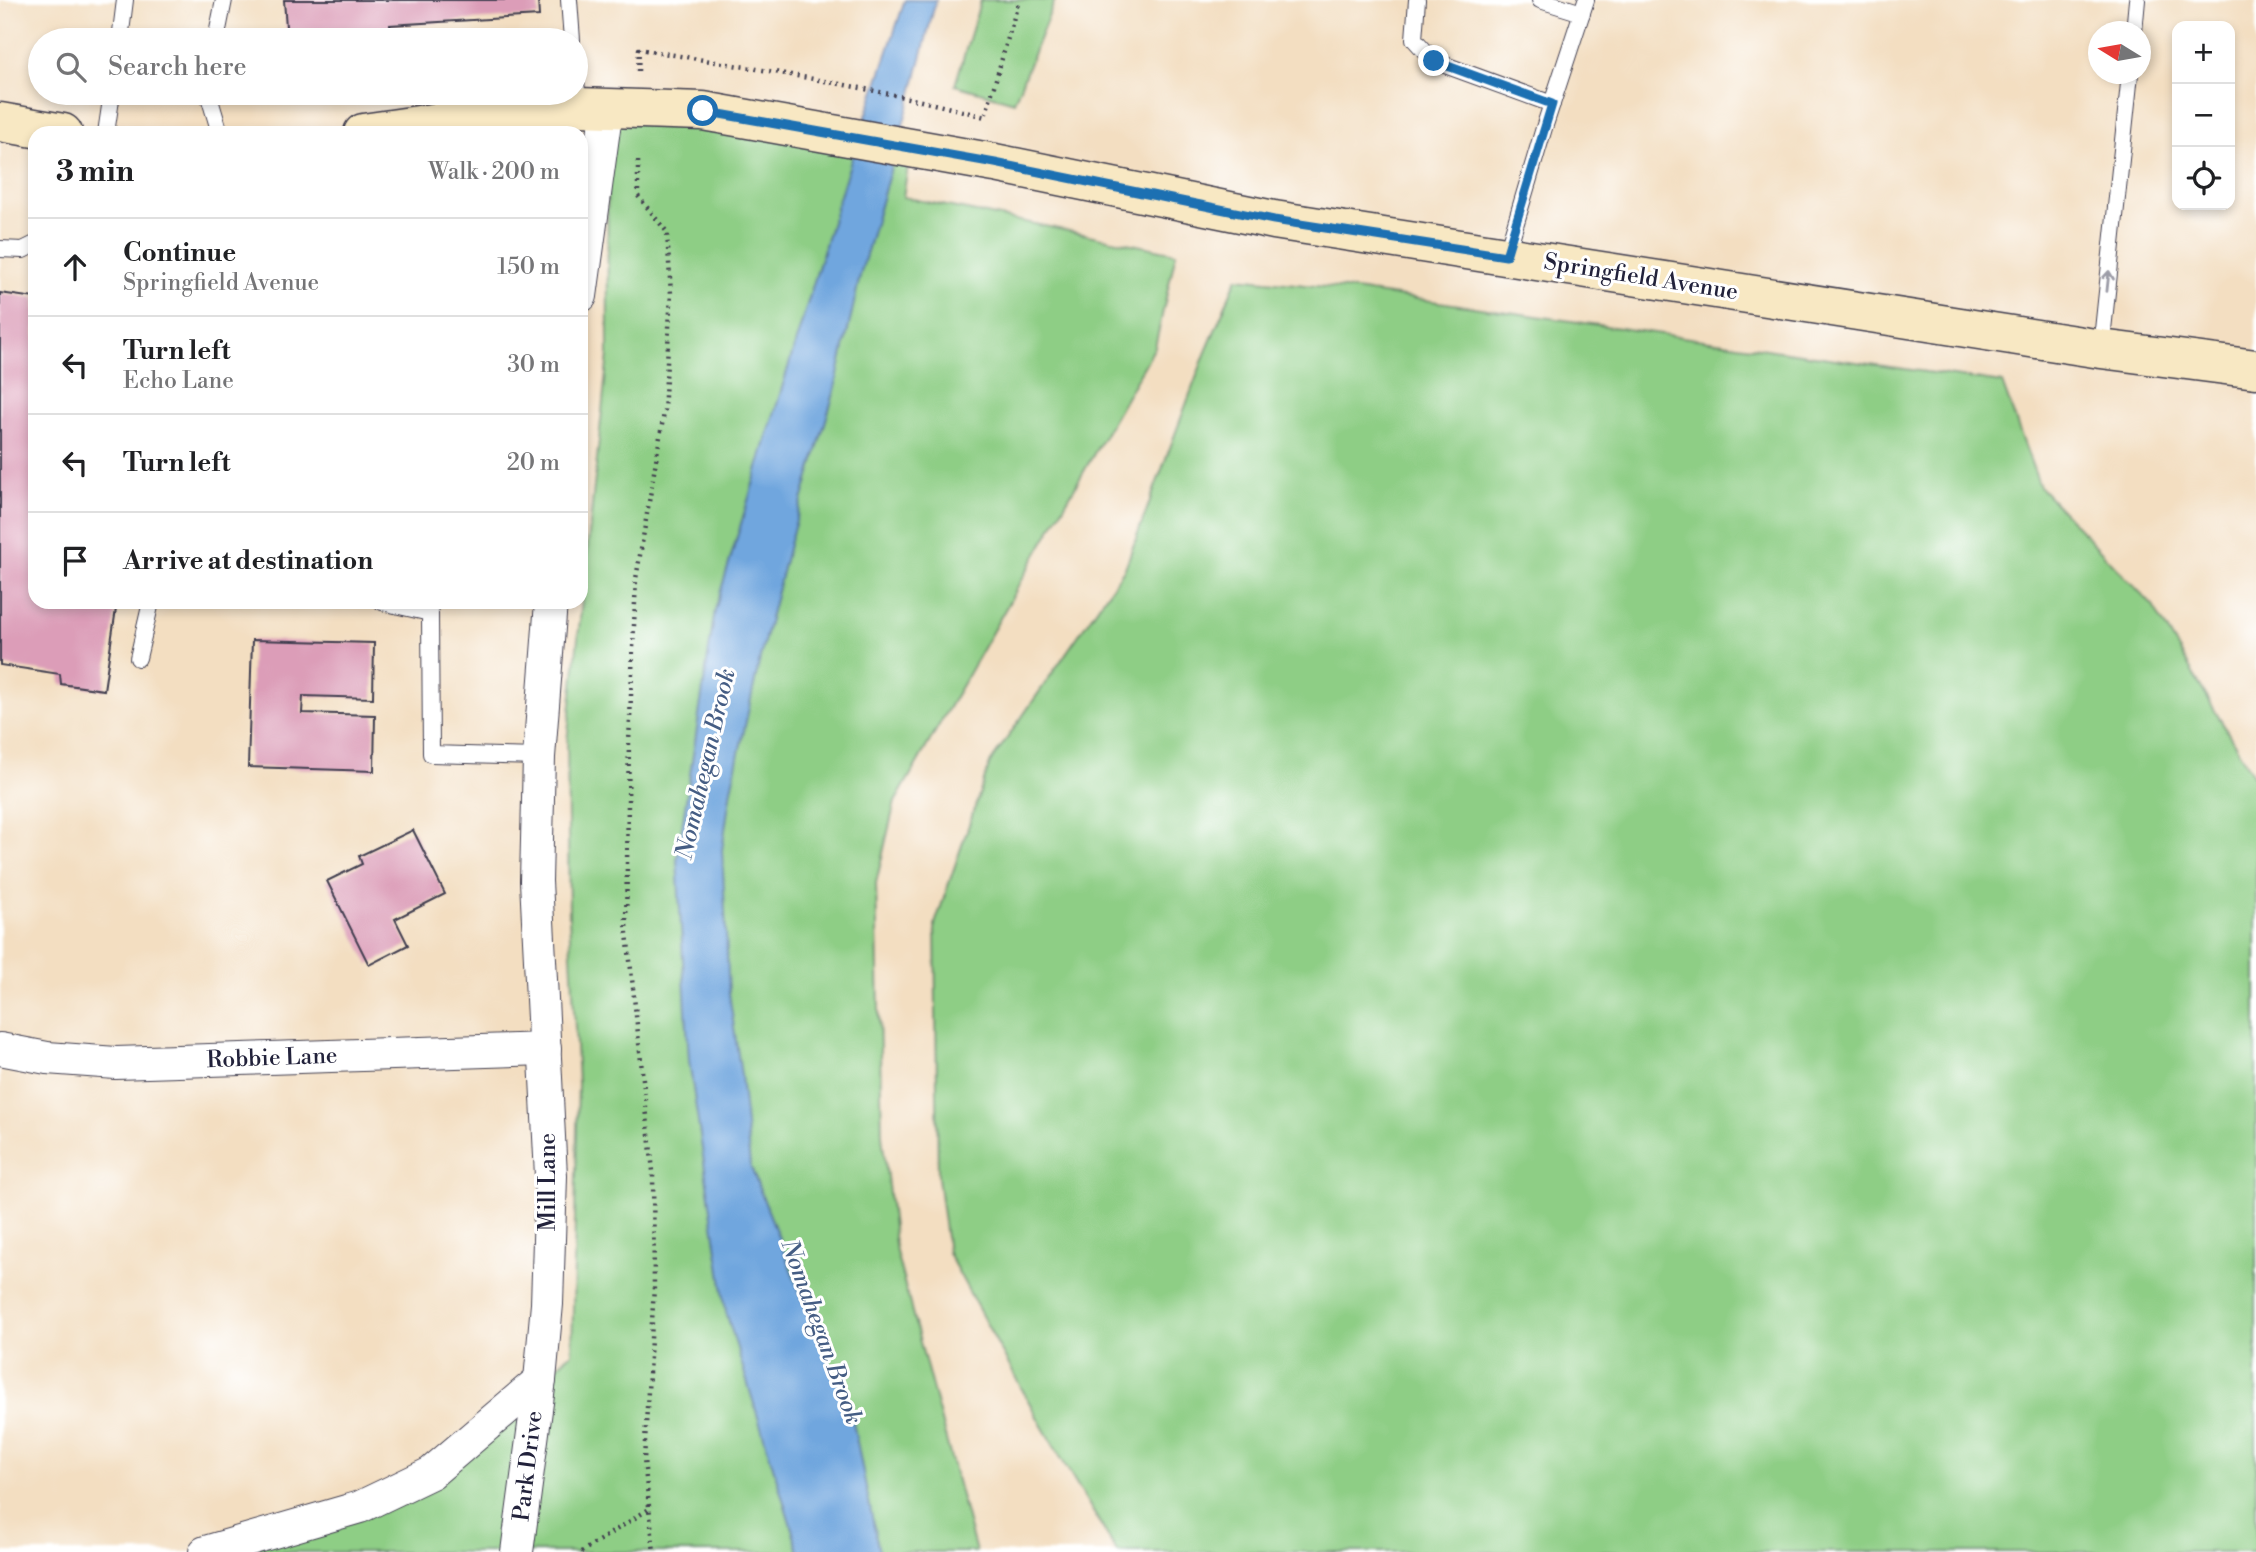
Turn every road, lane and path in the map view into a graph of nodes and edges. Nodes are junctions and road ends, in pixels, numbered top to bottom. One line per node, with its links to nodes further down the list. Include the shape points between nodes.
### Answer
1 (125, 0): 10 (lane)
2 (224, 0): 11 (lane)
3 (569, 0): 12 (lane)
4 (1019, 0): 13 (path, via 985,117 857,86)
5 (1417, 0): 16 (lane, via 1414,39 1434,61)
6 (1540, 0): 8 (lane)
7 (2137, 0): 9 (lane)
8 (1584, 7): 16 (lane)
9 (2135, 21)
10 (122, 28)
11 (218, 28)
12 (571, 28)
13 (639, 49)
14 (2129, 84): 31 (lane, one-way to 14)
15 (588, 98): 30 (main road, Springfield Avenue, via 703,111 1274,220)
16 (1552, 104): 30 (lane)
17 (110, 105): 22 (lane)
18 (212, 105): 23 (lane)
19 (547, 105): 24 (main road, Springfield Avenue)
20 (587, 105): 25 (street)
21 (0, 122): 26 (main road)
22 (107, 126)
23 (218, 126)
24 (411, 126)
25 (586, 126)
26 (28, 127)
27 (638, 196): 41 (path, via 667,232 671,294 664,413 636,579 626,924 653,1171 654,1287 643,1460)
28 (0, 248): 29 (lane)
29 (28, 248)
30 (1506, 256): 31 (main road, Springfield Avenue)
31 (2101, 349): 32 (main road, Springfield Avenue)
32 (2256, 369)
33 (149, 609): 36 (lane)
34 (413, 609): 37 (lane, via 430,613 431,754)
35 (550, 609): 37 (street, Mill Lane)
36 (138, 658)
37 (539, 757): 39 (street, Mill Lane, via 536,881)
38 (0, 1049): 39 (street, Robbie Lane, via 116,1063)
39 (545, 1049): 40 (street, Mill Lane, via 551,1176)
40 (540, 1380): 42 (street, via 431,1474 360,1507); 43 (street, Park Drive)
41 (649, 1509): 44 (path); 45 (path)
42 (205, 1552)
43 (517, 1552)
44 (581, 1552)
45 (654, 1552)

